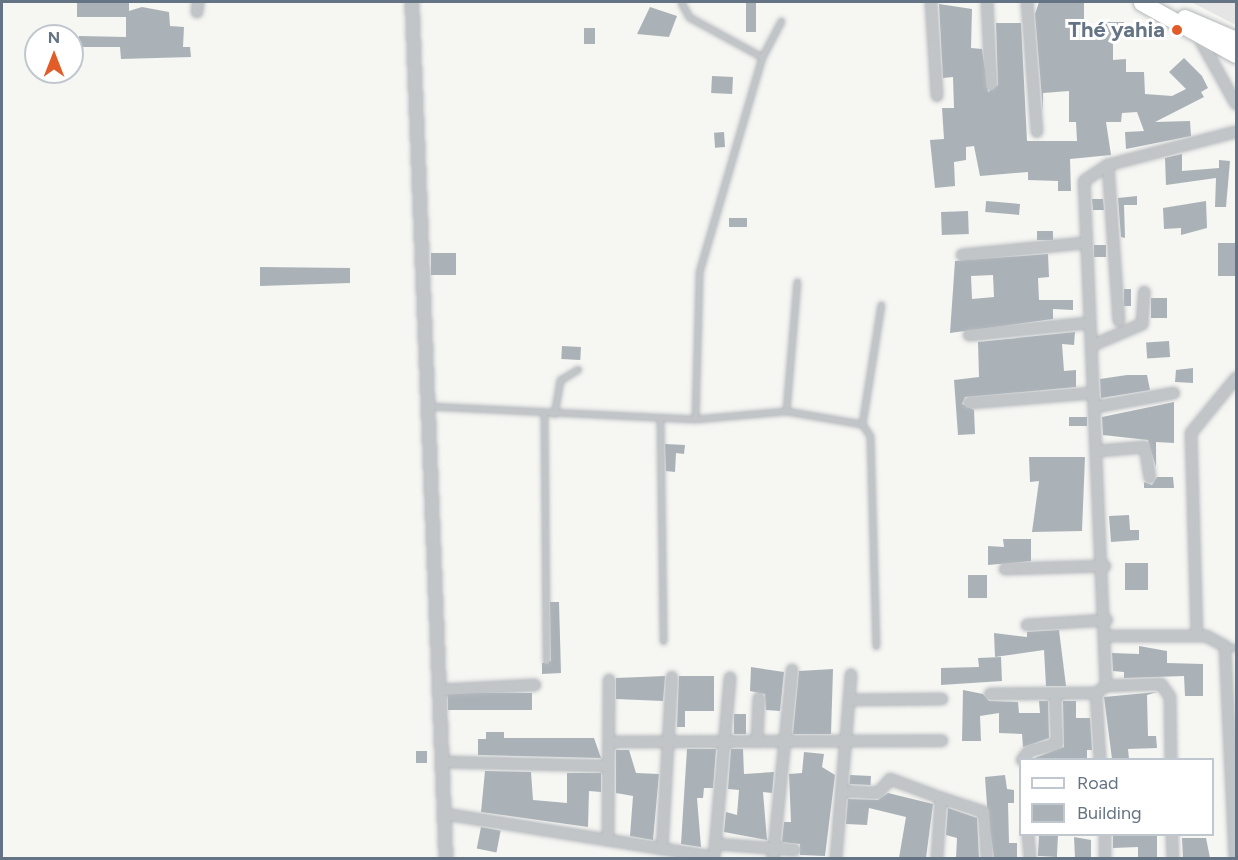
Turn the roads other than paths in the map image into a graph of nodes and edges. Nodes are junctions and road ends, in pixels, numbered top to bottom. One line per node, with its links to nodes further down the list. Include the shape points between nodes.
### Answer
1 (412, 2): 32 (street)
2 (681, 2): 11 (lane, via 689,17)
3 (930, 2): 13 (street)
4 (987, 2): 12 (street)
5 (1027, 2): 15 (street)
6 (1141, 2): 8 (main road); 9 (main road)
7 (781, 21): 11 (lane)
8 (1197, 34): 10 (main road); 14 (street)
9 (1236, 40)
10 (1236, 55)
11 (762, 57): 38 (lane, via 699,272)
12 (991, 85)
13 (937, 96)
14 (1236, 104)
15 (1037, 132)
16 (1236, 132): 17 (street)
17 (1108, 165): 18 (street, via 1084,181); 23 (street)
18 (1084, 243): 19 (street); 24 (street)
19 (962, 255)
20 (797, 281): 34 (lane)
21 (1144, 292): 26 (street, via 1142,324)
22 (881, 304): 39 (lane)
23 (1119, 321)
24 (1089, 324): 25 (street); 26 (street)
25 (969, 335)
26 (1091, 346): 29 (street)
27 (578, 369): 36 (lane, via 560,380)
28 (1236, 378): 46 (street, via 1191,433)
29 (1094, 393): 31 (street); 33 (street)
30 (1174, 393): 33 (street)
31 (969, 403)
32 (428, 406): 35 (lane); 59 (street)
33 (1095, 407): 40 (street)
34 (786, 411): 38 (lane); 39 (lane)
35 (544, 413): 36 (lane); 51 (lane)
36 (554, 414): 37 (lane)
37 (660, 418): 38 (lane); 48 (lane)
38 (695, 419)
39 (862, 424): 49 (lane, via 870,436)
40 (1098, 451): 41 (street, via 1145,447); 42 (street)
41 (1150, 478)
42 (1105, 566): 43 (street); 44 (street)
43 (1005, 569)
44 (1107, 620): 45 (street); 47 (street)
45 (1028, 625)
46 (1197, 635): 47 (street); 50 (street, via 1217,638)
47 (1108, 636): 58 (street)
48 (663, 641)
49 (876, 646)
50 (1231, 647): 97 (street)
51 (546, 661)
52 (792, 670): 69 (street)
53 (851, 675): 65 (street)
54 (672, 677): 66 (street)
55 (730, 678): 67 (street)
56 (609, 680): 71 (street)
57 (535, 685): 59 (street)
58 (1106, 686): 60 (street); 75 (street, via 1166,686)
59 (440, 690): 76 (street)
60 (1096, 693): 62 (street); 74 (street)
61 (990, 694): 62 (street)
62 (1055, 694): 73 (street, via 1057,744 1029,751)
63 (759, 698): 68 (street)
64 (942, 699): 65 (street)
65 (849, 700): 72 (street)
66 (670, 739): 67 (street); 71 (street); 86 (street)
67 (724, 739): 68 (street); 85 (street)
68 (757, 740): 69 (street)
69 (785, 741): 72 (street); 88 (street)
70 (942, 741): 72 (street)
71 (609, 742): 77 (street)
72 (847, 742): 78 (street)
73 (1023, 758)
74 (1100, 758)
75 (1171, 758)
76 (442, 762): 77 (street); 80 (street)
77 (608, 766): 84 (street)
78 (842, 791): 79 (street, via 878,793 890,779); 91 (street)
79 (941, 798): 92 (street); 93 (street, via 984,812)
80 (445, 814): 84 (street); 89 (street)
81 (1028, 836): 94 (street)
82 (1105, 836): 95 (street)
83 (1172, 836): 96 (street)
84 (608, 840): 86 (street)
85 (715, 844): 88 (street); 90 (street)
86 (662, 849): 90 (street)
87 (795, 850): 88 (street)
88 (774, 854)
89 (446, 858)
90 (714, 858)
91 (836, 858)
92 (937, 858)
93 (987, 858)
94 (1030, 858)
95 (1105, 858)
96 (1173, 858)
97 (1235, 858)

